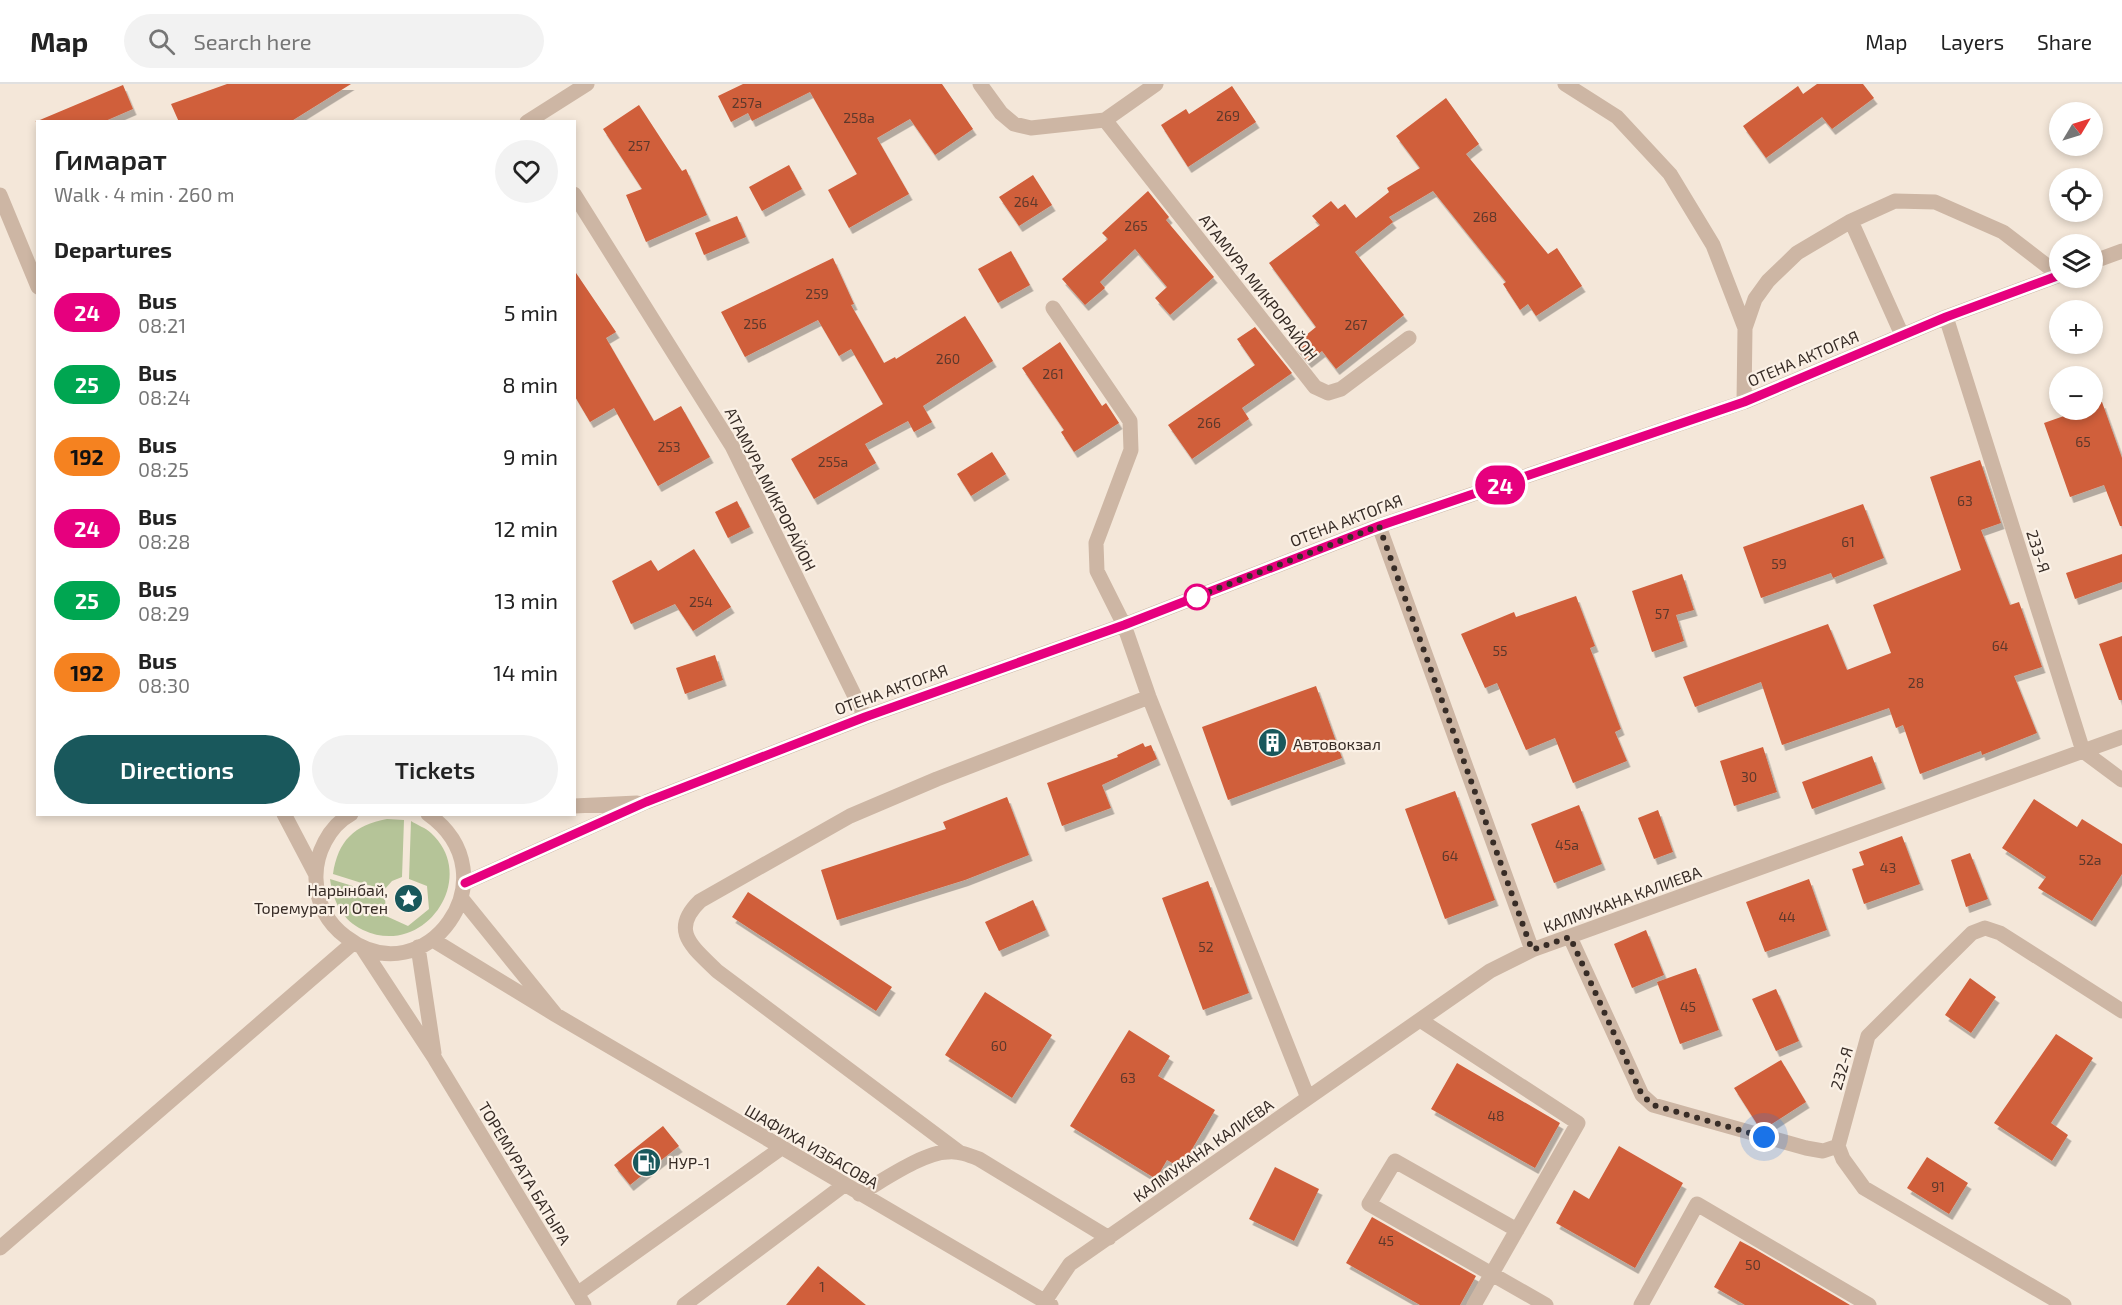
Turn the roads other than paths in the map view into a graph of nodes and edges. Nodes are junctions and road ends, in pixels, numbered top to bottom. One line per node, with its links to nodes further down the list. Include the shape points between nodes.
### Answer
1 (587, 84): 5 (street)
2 (980, 84): 6 (street, via 1014,124 1031,128)
3 (1156, 84): 6 (street)
4 (1565, 84): 17 (street, via 1617,117 1671,174 1713,245)
5 (530, 120)
6 (1105, 120): 19 (street, АТАМУРА МИКРОРАЙОН, via 1315,387 1328,393 1341,389)
7 (0, 195): 14 (street)
8 (576, 197): 24 (street, АТАМУРА МИКРОРАЙОН, via 732,446)
9 (1851, 221): 12 (street, via 1895,201 1935,202 2003,232); 17 (street, via 1797,253 1768,280 1755,299); 18 (street)
10 (2122, 251): 11 (street)
11 (2103, 258)
12 (2049, 267)
13 (2049, 279): 16 (street, ОТЕНА АКТОГАЯ)
14 (36, 281)
15 (1053, 308): 22 (street, via 1130,421 1131,450 1096,543 1097,571)
16 (1946, 317): 18 (street, ОТЕНА АКТОГАЯ); 26 (street, 233-Я)
17 (1745, 328): 20 (street)
18 (1902, 335): 20 (street, ОТЕНА АКТОГАЯ)
19 (1409, 338)
20 (1744, 402): 21 (street, ОТЕНА АКТОГАЯ)
21 (1379, 526): 22 (street, ОТЕНА АКТОГАЯ); 40 (street)
22 (1124, 625): 23 (street); 24 (street, ОТЕНА АКТОГАЯ)
23 (1149, 697): 45 (street); 48 (street, via 936,778 850,816 700,901 684,923 686,938 717,971)
24 (865, 717): 28 (street, ОТЕНА АКТОГАЯ)
25 (2122, 737): 26 (street, КАЛМУКАНА КАЛИЕВА)
26 (2083, 751): 27 (street); 36 (street, КАЛМУКАНА КАЛИЕВА)
27 (2122, 780)
28 (646, 802): 29 (street, ОТЕНА АКТОГАЯ); 34 (street, ОТЕНА АКТОГАЯ)
29 (576, 806)
30 (285, 816): 33 (street)
31 (349, 816): 33 (street, via 325,841)
32 (430, 816): 34 (street, via 446,829 459,850)
33 (315, 873): 38 (street, ТОРЕМУРАТА БАТЫРА, via 321,906 334,928)
34 (465, 883): 35 (street)
35 (462, 899): 37 (street, via 446,928); 42 (street)
36 (1570, 937): 40 (street, КАЛМУКАНА КАЛИЕВА); 46 (street, via 1642,1095 1653,1105 1806,1148 1823,1151)
37 (433, 940): 39 (street); 42 (street, ШАФИХА ИЗБАСОВА)
38 (358, 946): 39 (street, via 385,953); 44 (street, ТОРЕМУРАТА БАТЫРА); 53 (street)
39 (418, 948): 44 (street)
40 (1532, 950): 43 (street, КАЛМУКАНА КАЛИЕВА, via 1490,971)
41 (2122, 1011): 46 (street, 232-Я, via 2000,933 1985,928 1972,933 1868,1036)
42 (556, 1015): 47 (street, ШАФИХА ИЗБАСОВА)
43 (1420, 1020): 45 (street, КАЛМУКАНА КАЛИЕВА); 51 (street, via 1578,1123)
44 (435, 1059): 55 (street, ТОРЕМУРАТА БАТЫРА)
45 (1308, 1098): 52 (street, КАЛМУКАНА КАЛИЕВА)
46 (1838, 1146): 62 (street, via 1864,1188)
47 (780, 1149): 49 (street, ШАФИХА ИЗБАСОВА); 55 (street)
48 (959, 1152): 50 (street, via 944,1152 920,1161); 52 (street, via 988,1164)
49 (844, 1185): 50 (street, ШАФИХА ИЗБАСОВА); 57 (street)
50 (859, 1194): 56 (street, ШАФИХА ИЗБАСОВА)
51 (1517, 1230): 54 (street); 54 (street, via 1395,1161 1369,1204)
52 (1109, 1238): 56 (street, КАЛМУКАНА КАЛИЕВА, via 1070,1264)
53 (0, 1248)
54 (1491, 1275): 58 (street); 59 (street)
55 (581, 1299)
56 (1048, 1303)
57 (684, 1305)
58 (1474, 1305)
59 (1546, 1305)
60 (1641, 1305): 61 (street, via 1697,1204)
61 (1869, 1305)
62 (2064, 1305)

